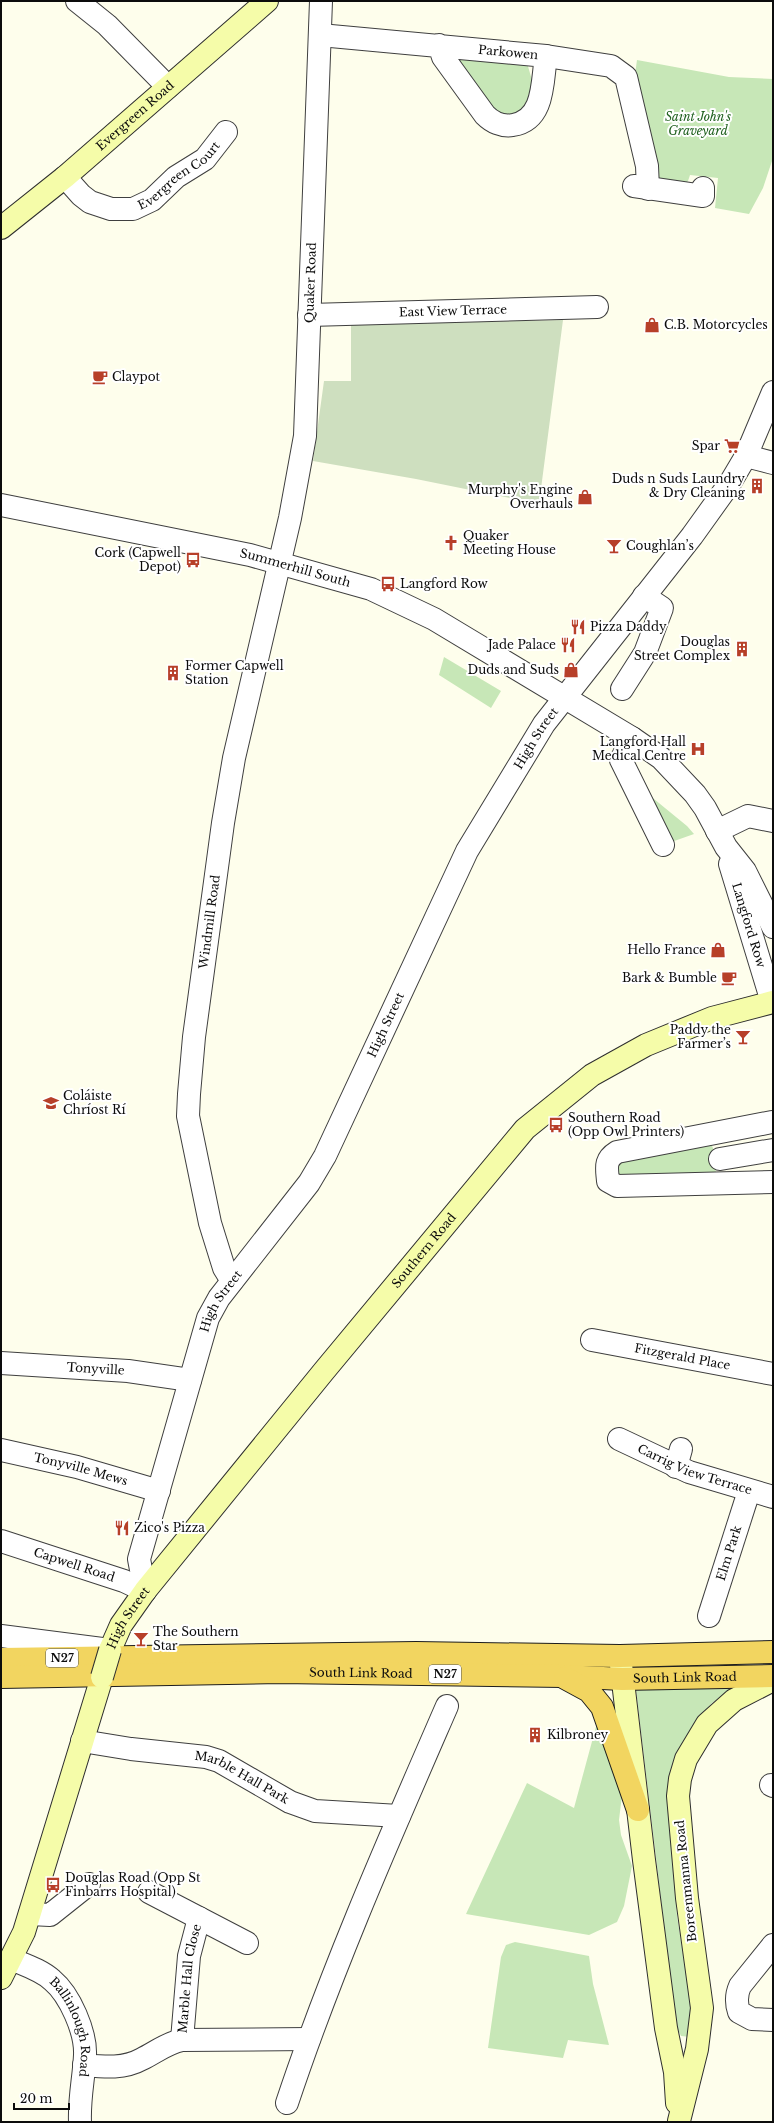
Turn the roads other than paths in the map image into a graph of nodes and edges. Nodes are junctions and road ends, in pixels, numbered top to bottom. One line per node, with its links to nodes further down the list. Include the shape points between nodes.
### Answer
1 (78, 1): 7 (street, via 107,25)
2 (267, 1): 7 (main road, Evergreen Road)
3 (321, 1): 4 (street, Quaker Road)
4 (320, 35): 5 (street, Parkowen); 13 (street, Quaker Road)
5 (439, 45): 6 (street, Parkowen); 6 (street, Parkowen, via 443,56 484,115 491,121 504,125 523,122 536,111)
6 (546, 56): 10 (street, via 611,66 626,77 647,166 641,188 703,196)
7 (168, 87): 9 (main road, Evergreen Road)
8 (226, 132): 9 (street, Evergreen Court, via 205,159 176,177 152,200 133,209 110,209 90,202)
9 (65, 176): 11 (main road, Evergreen Road)
10 (703, 188)
11 (1, 228)
12 (597, 307): 13 (street, East View Terrace)
13 (310, 315): 18 (street, Quaker Road, via 305,436)
14 (773, 392): 15 (street, High Street)
15 (746, 456): 16 (street); 19 (street, High Street, via 692,536)
16 (773, 462)
17 (1, 505): 18 (street, Summerhill South)
18 (279, 562): 21 (street, Summerhill South, via 371,589 409,606); 34 (street, Windmill Road, via 234,758 223,823 194,1037 189,1094 188,1116 210,1223 224,1268)
19 (644, 596): 20 (street, via 662,608 645,653); 21 (street, High Street)
20 (622, 689)
21 (564, 697): 22 (street, Langford Row); 34 (street, High Street, via 519,763 467,851 325,1156 309,1183)
22 (632, 738): 24 (street, Langford Row, via 662,758 695,794); 25 (street, via 621,760)
23 (773, 821): 24 (street, via 748,816)
24 (721, 839): 26 (street, Langford Row, via 745,871); 27 (street, Langford Row)
25 (663, 845)
26 (773, 927)
27 (773, 1003): 45 (main road, Southern Road, via 712,1018 646,1045 592,1076 525,1129)
28 (772, 1122): 29 (street)
29 (717, 1132): 31 (street); 33 (street, via 617,1152 606,1163 608,1181 622,1186)
30 (773, 1150): 31 (street)
31 (720, 1158): 33 (street)
32 (773, 1182): 33 (street)
33 (723, 1183)
34 (232, 1281): 38 (street, High Street, via 208,1318)
35 (592, 1340): 37 (street, Fitzgerald Place)
36 (1, 1363): 38 (street, Tonyville, via 128,1371)
37 (773, 1374)
38 (190, 1380): 41 (street, High Street)
39 (619, 1439): 42 (street, Carrig View Terrace, via 679,1458)
40 (1, 1450): 41 (street, Tonyville Mews, via 77,1467)
41 (159, 1491): 45 (street, High Street, via 139,1559)
42 (749, 1491): 43 (street, Carrig View Terrace); 46 (street, Elm Park)
43 (773, 1498)
44 (1, 1541): 45 (street, Capwell Road, via 124,1580)
45 (145, 1592): 48 (main road, High Street, via 121,1625)
46 (709, 1616)
47 (1, 1636): 48 (street)
48 (110, 1650): 58 (main road, High Street, bridge)
49 (773, 1652): 50 (highway, N27)
50 (620, 1656): 51 (highway, N27, via 416,1653); 55 (main road, Boreenmanna Road)
51 (1, 1659)
52 (562, 1676): 54 (highway, South Link Road / N27, via 280,1672); 55 (highway, South Link Road / N27); 59 (highway, N27, via 589,1691 602,1707)
53 (773, 1676): 55 (highway, South Link Road / N27)
54 (1, 1677)
55 (622, 1679): 59 (main road, Boreenmanna Road)
56 (773, 1680): 75 (main road, Boreenmanna Road, via 734,1700 707,1724 686,1759 680,1779 678,1796 687,1898 702,2008 697,2050)
57 (447, 1706): 60 (street)
58 (82, 1741): 60 (street, Marble Hall Park, via 206,1757 219,1761 290,1802 315,1811); 63 (main road, High Street)
59 (638, 1810): 75 (main road, Boreenmanna Road, via 666,2028 675,2072)
60 (399, 1816): 70 (street)
61 (89, 1884): 63 (street, via 50,1915)
62 (149, 1892): 64 (street)
63 (30, 1914): 67 (main road, High Street)
64 (199, 1918): 65 (street); 71 (street, Marble Hall Close, via 189,1956)
65 (247, 1943)
66 (773, 1945): 69 (street, via 737,1992 739,2012 752,2019)
67 (11, 1959): 68 (main road, High Street); 72 (street, Ballinlough Road, via 41,1972 62,1992 84,2035)
68 (1, 1978)
69 (773, 2020)
70 (309, 2039): 71 (street); 73 (street)
71 (182, 2040): 72 (street, via 128,2065)
72 (84, 2065): 74 (street, Ballinlough Road, via 79,2101)
73 (287, 2103)
74 (80, 2122)
75 (679, 2122)

